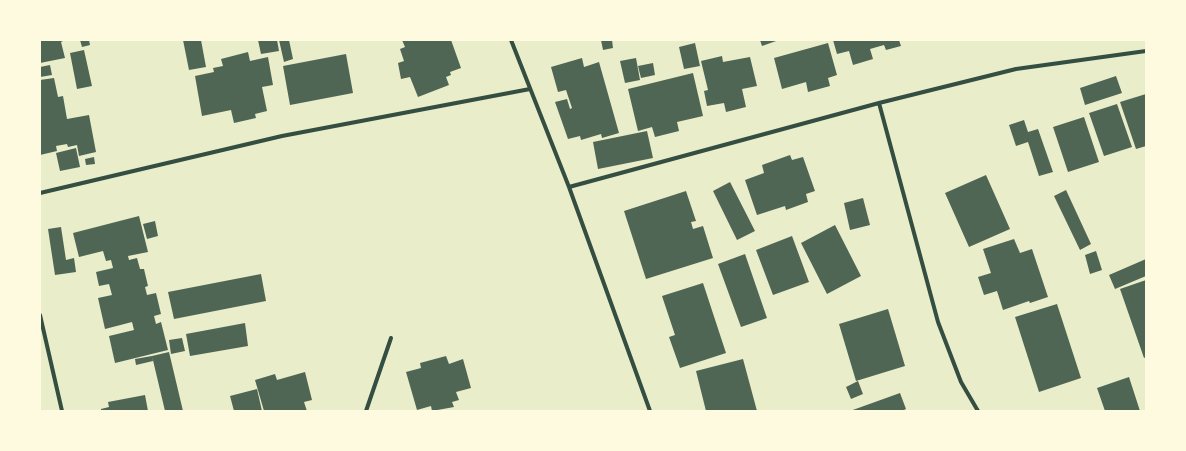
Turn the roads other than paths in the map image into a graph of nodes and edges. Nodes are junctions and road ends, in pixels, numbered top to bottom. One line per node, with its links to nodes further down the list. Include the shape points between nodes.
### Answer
1 (511, 40): 3 (street)
2 (1146, 51): 4 (street, via 1016,69)
3 (530, 89): 5 (street); 6 (street, via 282,136)
4 (879, 103): 5 (street); 12 (street, via 938,322 961,382)
5 (569, 188): 11 (street)
6 (40, 193)
7 (40, 315): 9 (street)
8 (391, 338): 10 (street)
9 (62, 411)
10 (366, 411)
11 (650, 411)
12 (978, 411)

